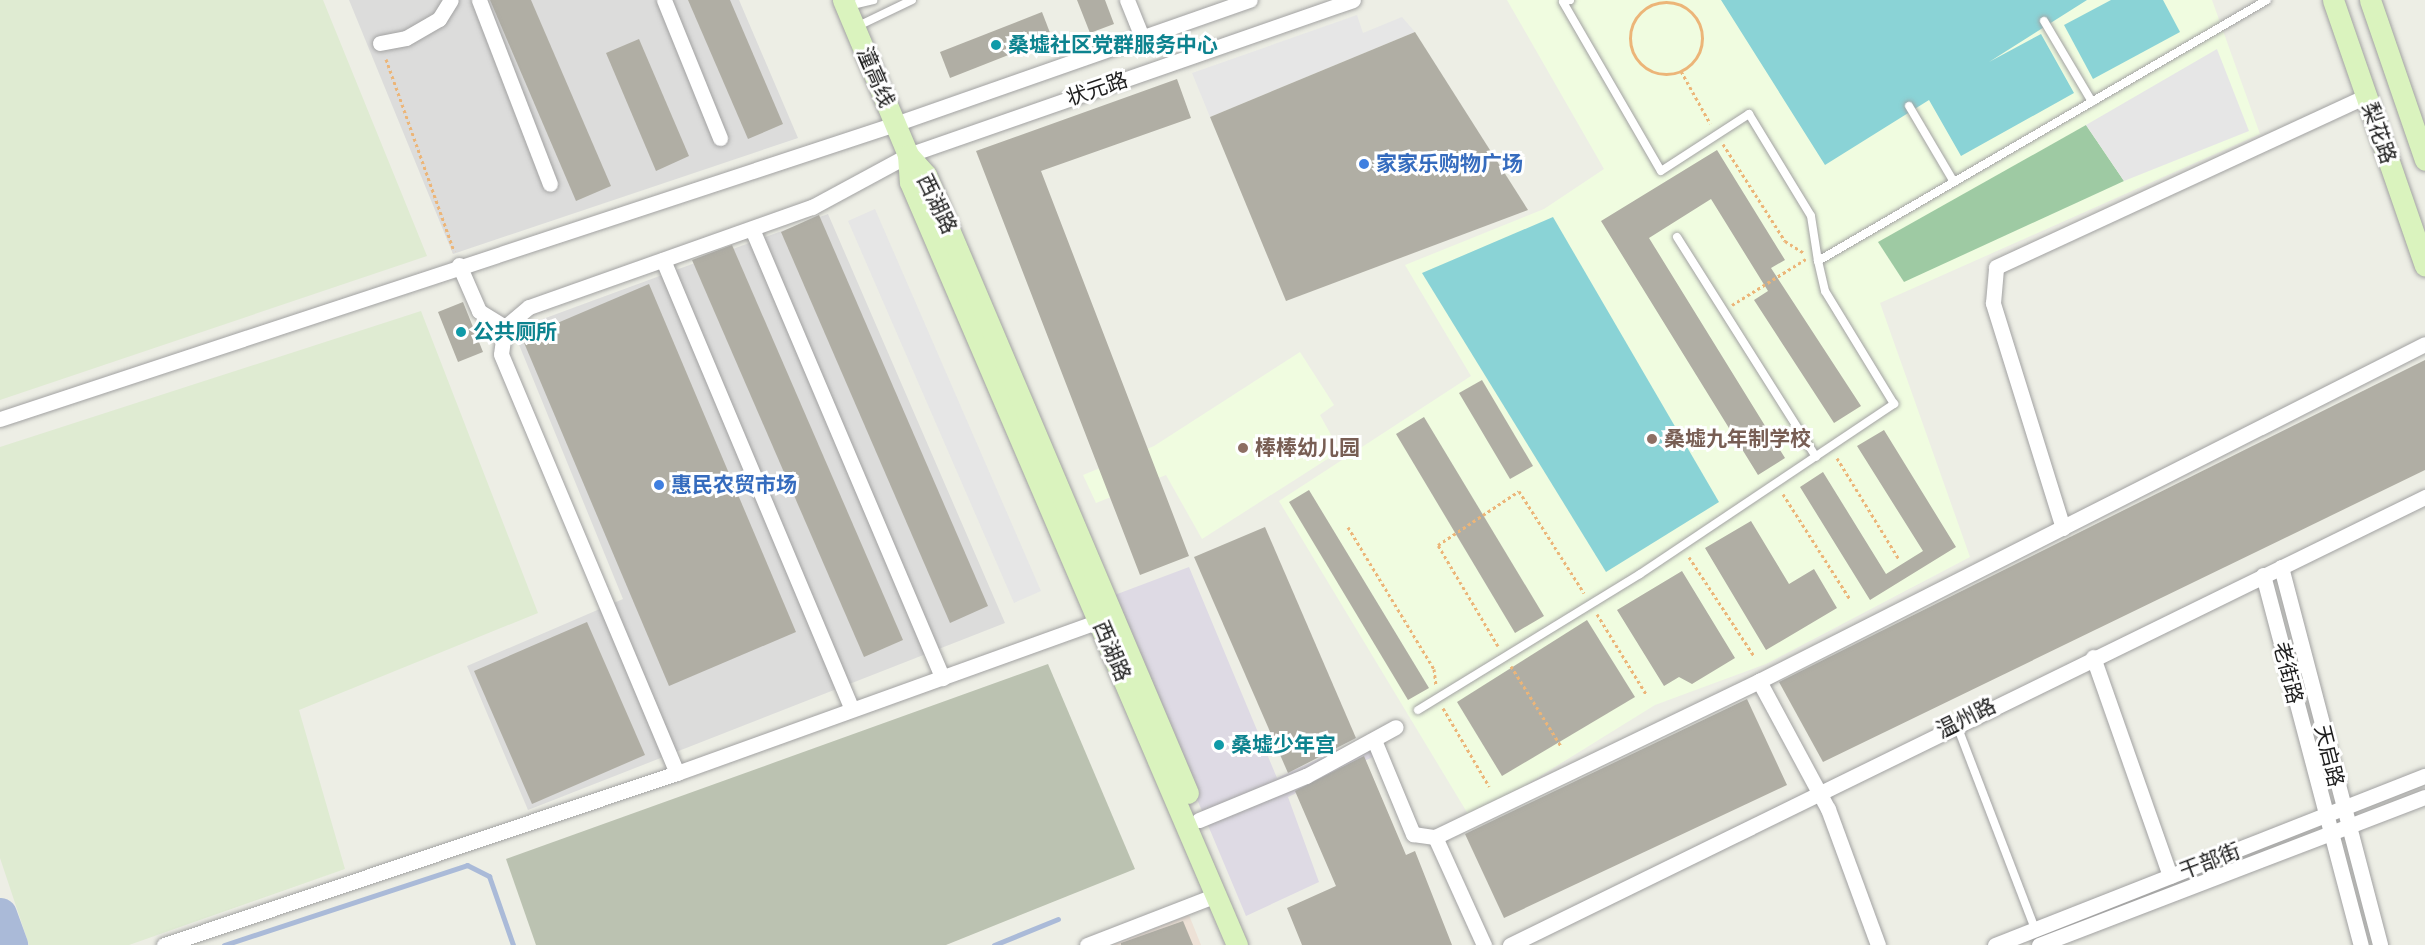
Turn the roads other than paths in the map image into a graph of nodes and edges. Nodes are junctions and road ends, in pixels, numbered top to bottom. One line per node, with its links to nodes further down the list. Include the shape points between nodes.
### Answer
1 (451, 0): 17 (street, via 439,19 406,38)
2 (479, 0): 26 (street)
3 (664, 0): 22 (street)
4 (873, 0): 13 (lane)
5 (912, 0): 15 (lane)
6 (1127, 0): 16 (street)
7 (1250, 0): 16 (street, 状元路)
8 (1353, 0): 23 (street, 状元路)
9 (1570, 0): 30 (lane, via 1563,2 1661,171 1749,114 1811,216)
10 (2267, 0): 19 (lane)
11 (2333, 0): 18 (main road, 梨花路)
12 (2370, 0): 24 (main road, 梨花路)
13 (844, 4): 15 (main road, 潼高线)
14 (2044, 21): 19 (lane)
15 (854, 28): 21 (main road, 潼高线)
16 (1142, 38): 21 (street, 状元路)
17 (380, 44)
18 (2366, 96): 32 (main road, 梨花路); 38 (street, via 1996,267 1993,303)
19 (2092, 102): 25 (lane)
20 (1909, 105): 25 (lane)
21 (895, 123): 23 (main road, 潼高线); 31 (street, 状元路)
22 (720, 138)
23 (908, 155): 27 (street, 状元路, via 812,207); 41 (main road, 西湖路, via 926,175)
24 (2425, 160)
25 (1954, 182): 30 (lane)
26 (550, 184)
27 (752, 229): 29 (street, 状元路); 43 (street)
28 (1677, 237): 36 (lane)
29 (663, 260): 33 (street, 状元路, via 529,307); 45 (street)
30 (1818, 261): 36 (lane, via 1825,291 1894,404)
31 (459, 265): 33 (street, via 479,310); 35 (street, 状元路)
32 (2425, 265)
33 (505, 327): 50 (street, via 501,354)
34 (2425, 344): 38 (street)
35 (0, 419)
36 (1816, 457): 46 (lane, via 1591,604)
37 (2425, 497): 39 (street, 温州路)
38 (2063, 528): 44 (street)
39 (2281, 567): 40 (street, 温州路); 54 (street, 天启路)
40 (2263, 575): 42 (street, 温州路); 55 (street, 老街路)
41 (1106, 618): 43 (street); 56 (main road, 西湖路); 61 (main road, 西湖路)
42 (2093, 657): 47 (street, 温州路); 60 (street)
43 (943, 678): 45 (street)
44 (1759, 681): 52 (street); 59 (street)
45 (852, 709): 50 (street)
46 (1418, 710)
47 (1956, 723): 52 (street, 温州路); 62 (lane)
48 (1396, 727): 49 (street)
49 (1374, 740): 56 (street, via 1306,776); 59 (street, via 1413,834)
50 (677, 773): 63 (street)
51 (2425, 776): 54 (street, 干部街)
52 (1815, 792): 68 (street, 温州路); 69 (street, via 1849,860)
53 (2425, 796): 57 (street, 干部街)
54 (2343, 808): 55 (street, 干部街); 57 (street, 天启路)
55 (2324, 816): 58 (street, 老街路); 60 (street, 干部街)
56 (1199, 820): 66 (main road, 西湖路)
57 (2347, 826): 58 (street, 干部街); 73 (street, 天启路)
58 (2330, 833): 71 (street, 干部街); 72 (street, 老街路)
59 (1435, 837): 67 (street)
60 (2170, 876): 62 (street, 干部街)
61 (1216, 895): 64 (street); 65 (main road, 西湖路)
62 (2035, 929): 70 (street, 干部街)
63 (164, 945)
64 (1087, 945)
65 (1237, 945)
66 (1252, 945)
67 (1484, 945)
68 (1510, 945)
69 (1878, 945)
70 (1995, 945)
71 (2039, 945)
72 (2361, 945)
73 (2380, 945)

